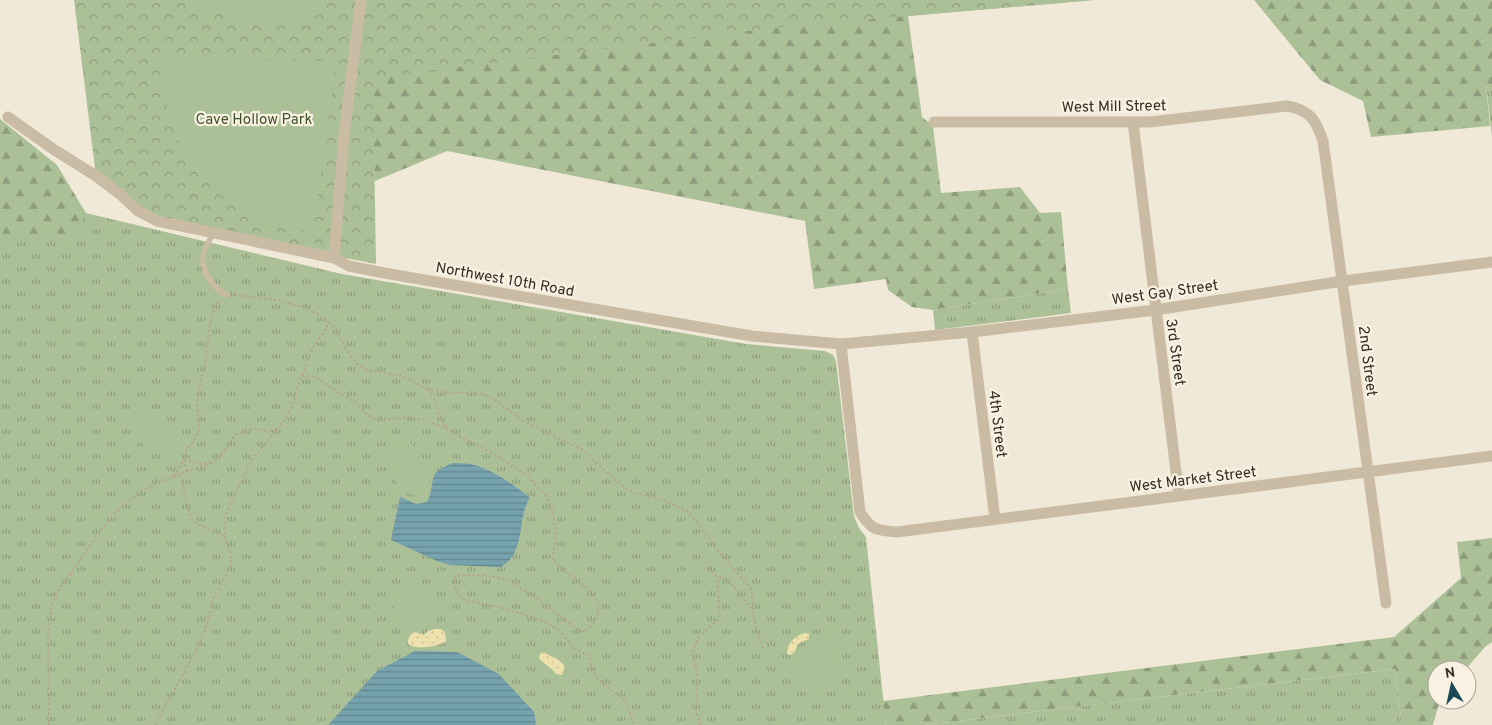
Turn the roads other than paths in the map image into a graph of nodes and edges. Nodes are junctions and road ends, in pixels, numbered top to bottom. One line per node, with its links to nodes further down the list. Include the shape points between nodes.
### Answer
1 (361, 0): 7 (street, via 344,134)
2 (8, 117): 6 (street, Northwest 10th Road, via 96,176 138,211 157,221)
3 (934, 122): 4 (street, West Mill Street)
4 (1133, 122): 5 (street, West Mill Street, via 1287,106 1307,113); 11 (street, 3rd Street)
5 (1317, 124): 9 (street, 2nd Street, via 1323,141)
6 (213, 234): 7 (street, Northwest 10th Road); 10 (lane, via 203,258 205,267 212,284)
7 (334, 258): 13 (street, Northwest 10th Road, via 349,266 384,273 752,336)
8 (1492, 262): 9 (street, West Gay Street)
9 (1342, 281): 11 (street, West Gay Street); 15 (street, 2nd Street)
10 (227, 295)
11 (1155, 310): 12 (street, West Gay Street); 16 (street, 3rd Street)
12 (972, 332): 13 (street, West Gay Street); 17 (street, 4th Street)
13 (841, 344): 17 (street, West Market Street, via 860,512 870,526 897,532)
14 (1492, 456): 15 (street, West Market Street)
15 (1367, 472): 16 (street, West Market Street); 18 (street, 2nd Street)
16 (1179, 496): 17 (street, West Market Street)
17 (995, 519)
18 (1386, 603)

